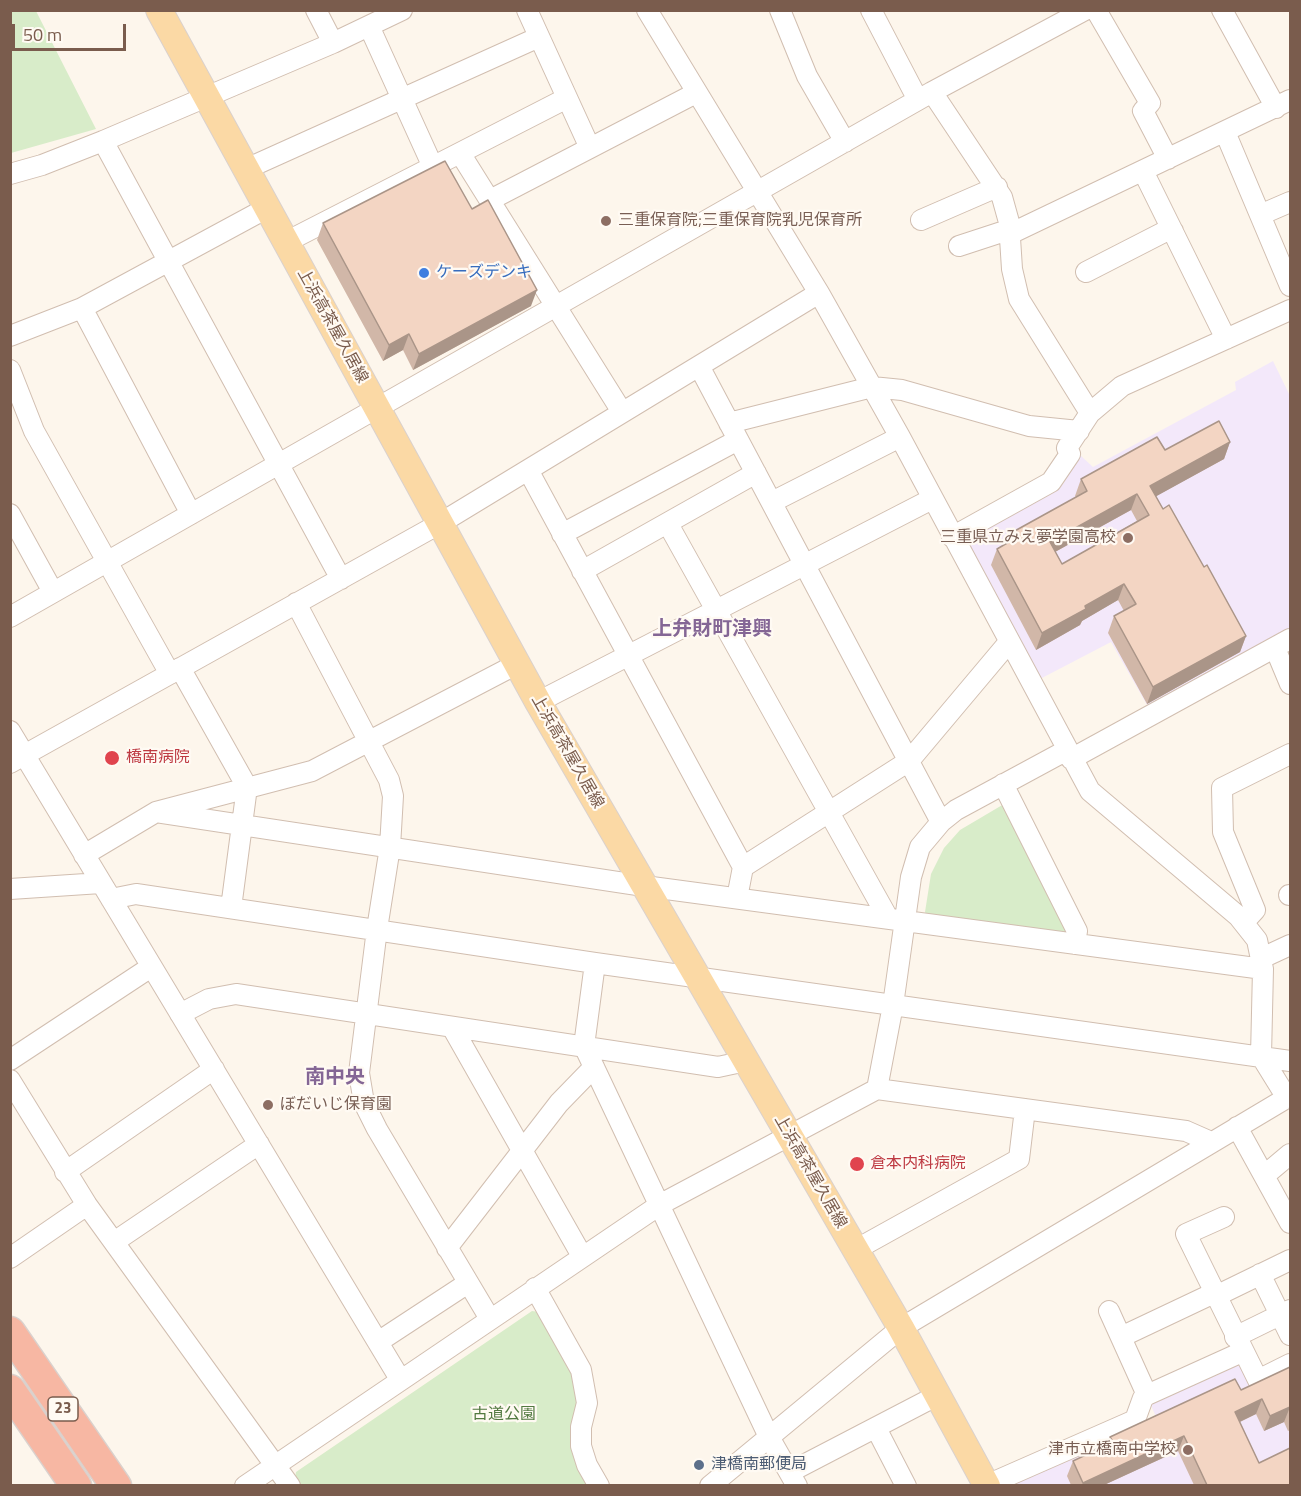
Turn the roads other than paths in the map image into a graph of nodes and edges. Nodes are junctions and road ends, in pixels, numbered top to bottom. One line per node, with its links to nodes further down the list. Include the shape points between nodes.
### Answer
1 (159, 10): 15 (main road, 上浜高茶屋久居線)
2 (316, 10): 13 (street)
3 (402, 10): 11 (street)
4 (527, 10): 12 (street)
5 (647, 10): 14 (street)
6 (780, 10): 22 (street, via 807,76)
7 (871, 10): 16 (street)
8 (1085, 10): 16 (street)
9 (1096, 10): 25 (street, via 1150,103 1143,111)
10 (1222, 10): 19 (street)
11 (369, 26): 13 (street); 18 (street)
12 (539, 37): 17 (street); 18 (street)
13 (333, 43): 15 (street)
14 (696, 93): 23 (street); 31 (street)
15 (206, 96): 21 (street); 27 (main road, 上浜高茶屋久居線)
16 (925, 96): 22 (street); 30 (street)
17 (567, 98): 23 (street); 24 (street)
18 (402, 99): 26 (street); 27 (street)
19 (1283, 104): 20 (street)
20 (1225, 132): 25 (street); 35 (street)
21 (103, 141): 29 (street); 41 (street)
22 (845, 142): 31 (street)
23 (590, 148): 32 (street)
24 (460, 153): 26 (street); 32 (street)
25 (1168, 159): 28 (street)
26 (433, 167): 39 (street)
27 (246, 169): 34 (main road, 上浜高茶屋久居線)
28 (1143, 171): 37 (street); 38 (street)
29 (10, 174)
30 (997, 188): 36 (street); 37 (street)
31 (757, 192): 44 (street); 45 (street)
32 (490, 200): 45 (street)
33 (1290, 202): 35 (street)
34 (267, 208): 39 (main road, 上浜高茶屋久居線); 41 (street)
35 (1260, 216): 43 (street)
36 (921, 220)
37 (1011, 231): 40 (street); 55 (street, via 1012,269 1019,299)
38 (1173, 231): 42 (street); 49 (street)
39 (286, 242): 53 (main road, 上浜高茶屋久居線)
40 (959, 246)
41 (167, 262): 46 (street); 60 (street)
42 (1086, 272)
43 (1290, 286)
44 (819, 294): 50 (street); 52 (street)
45 (557, 305): 53 (street); 54 (street)
46 (82, 308): 48 (street); 66 (street)
47 (1290, 310): 49 (street)
48 (10, 336)
49 (1226, 339): 55 (street, via 1122,386)
50 (699, 366): 54 (street); 56 (street)
51 (10, 370): 71 (street, via 34,431)
52 (872, 387): 56 (street); 57 (street, via 902,390 1029,426); 58 (street)
53 (376, 408): 60 (street); 67 (main road, 上浜高茶屋久居線)
54 (622, 412): 61 (street)
55 (1090, 413): 57 (street)
56 (729, 423): 59 (street)
57 (1078, 431): 70 (street, via 1067,448 1070,454 1051,482)
58 (900, 437): 63 (street); 64 (street)
59 (738, 440): 62 (street); 69 (street)
60 (277, 464): 66 (street); 74 (street)
61 (528, 470): 67 (street); 69 (street)
62 (756, 473): 64 (street); 68 (street)
63 (932, 499): 70 (street); 72 (street)
64 (772, 502): 72 (street)
65 (10, 514): 75 (street)
66 (191, 514): 71 (street)
67 (439, 524): 74 (street); 82 (main road, 上浜高茶屋久居線)
68 (668, 524): 73 (street); 77 (street)
69 (562, 534): 73 (street)
70 (952, 537): 79 (street)
71 (108, 562): 75 (street); 83 (street)
72 (806, 564): 77 (street); 91 (street)
73 (582, 571): 81 (street)
74 (341, 579): 76 (street)
75 (53, 592): 78 (street)
76 (296, 603): 83 (street); 87 (street)
77 (716, 610): 81 (street); 95 (street)
78 (10, 617)
79 (1009, 642): 89 (street); 91 (street)
80 (1283, 644): 84 (street); 89 (street)
81 (629, 656): 85 (street); 100 (street)
82 (517, 664): 85 (main road, 上浜高茶屋久居線); 87 (street)
83 (175, 671): 90 (street); 93 (street)
84 (1290, 684)
85 (538, 702): 101 (main road, 上浜高茶屋久居線)
86 (10, 731): 90 (street)
87 (369, 741): 93 (street, via 312,771); 98 (street, via 392,788)
88 (1290, 754): 107 (street, via 1222,788 1223,832 1256,910)
89 (1069, 755): 92 (street); 107 (street, via 1102,804)
90 (18, 759): 99 (street)
91 (909, 761): 95 (street); 96 (street)
92 (1003, 784): 96 (street); 109 (street, via 1077,931)
93 (247, 787): 94 (street); 97 (street)
94 (156, 812): 97 (street); 99 (street)
95 (830, 813): 100 (street); 106 (street)
96 (941, 822): 106 (street, via 920,847)
97 (244, 823): 98 (street); 105 (street)
98 (390, 847): 101 (street); 108 (street)
99 (84, 855): 103 (street)
100 (743, 867): 104 (street)
101 (644, 885): 104 (street); 114 (main road, 上浜高茶屋久居線)
102 (10, 889): 103 (street)
103 (106, 891): 105 (street); 113 (street)
104 (737, 897): 106 (street)
105 (231, 908): 108 (street)
106 (897, 920): 109 (street); 115 (street)
107 (1244, 922): 112 (street, via 1257,940)
108 (376, 929): 111 (street); 117 (street)
109 (1075, 944): 112 (street)
110 (1290, 945): 112 (street)
111 (596, 963): 114 (street); 119 (street)
112 (1262, 963): 120 (street)
113 (151, 967): 116 (street); 121 (street)
114 (698, 976): 115 (street); 122 (main road, 上浜高茶屋久居線)
115 (893, 1005): 120 (street); 127 (street)
116 (180, 1014): 117 (street, via 209,999 236,994); 125 (street)
117 (365, 1015): 118 (street); 143 (street, via 359,1073 364,1103)
118 (452, 1027): 119 (street); 134 (street)
119 (584, 1046): 122 (street, via 718,1067); 124 (street)
120 (1261, 1056): 123 (street); 128 (street)
121 (10, 1060)
122 (747, 1061): 131 (main road, 上浜高茶屋久居線)
123 (1290, 1061)
124 (594, 1067): 134 (street, via 558,1102); 138 (street)
125 (214, 1069): 133 (street); 136 (street)
126 (10, 1080): 136 (street)
127 (877, 1089): 129 (street); 131 (street)
128 (1289, 1097): 130 (street)
129 (1025, 1109): 132 (street, via 1186,1131); 144 (street, via 1019,1159)
130 (1237, 1127): 132 (street); 137 (street)
131 (789, 1137): 138 (street); 144 (main road, 上浜高茶屋久居線)
132 (1211, 1142): 155 (street)
133 (259, 1144): 142 (street); 159 (street)
134 (522, 1150): 143 (street); 145 (street)
135 (1290, 1154): 137 (street)
136 (65, 1172): 139 (street)
137 (1265, 1175): 141 (street)
138 (661, 1204): 145 (street); 168 (street)
139 (87, 1205): 142 (street); 146 (street)
140 (1224, 1217): 151 (street, via 1186,1234)
141 (1290, 1222)
142 (114, 1242): 169 (street)
143 (447, 1248): 149 (street)
144 (855, 1250): 155 (main road, 上浜高茶屋久居線)
145 (582, 1256): 150 (street)
146 (10, 1258)
147 (1290, 1260): 148 (street)
148 (1260, 1274): 151 (street); 153 (street)
149 (468, 1283): 154 (street); 159 (street)
150 (536, 1287): 154 (street); 175 (street, via 581,1370 586,1403 581,1446)
151 (1215, 1294): 158 (street); 160 (street)
152 (1109, 1311): 158 (street)
153 (1286, 1313): 157 (street); 160 (street)
154 (490, 1319): 163 (street)
155 (901, 1328): 165 (main road, 上浜高茶屋久居線); 168 (street)
156 (10, 1332): 162 (highway, 23)
157 (1290, 1335)
158 (1121, 1337): 166 (street)
159 (378, 1342): 163 (street)
160 (1239, 1344): 161 (street, via 1258,1380); 166 (street)
161 (1290, 1364)
162 (39, 1374): 164 (street); 172 (highway, 23)
163 (400, 1379): 169 (street)
164 (11, 1392): 171 (highway, 23)
165 (938, 1395): 167 (street); 178 (main road, 上浜高茶屋久居線)
166 (1147, 1395): 178 (street, via 1135,1420)
167 (876, 1428): 170 (street); 177 (street)
168 (769, 1437): 170 (street); 176 (street)
169 (274, 1464): 173 (street); 174 (street)
170 (794, 1479)
171 (76, 1485)
172 (116, 1485)
173 (245, 1485)
174 (290, 1485)
175 (599, 1485)
176 (710, 1485)
177 (906, 1485)
178 (987, 1485)

